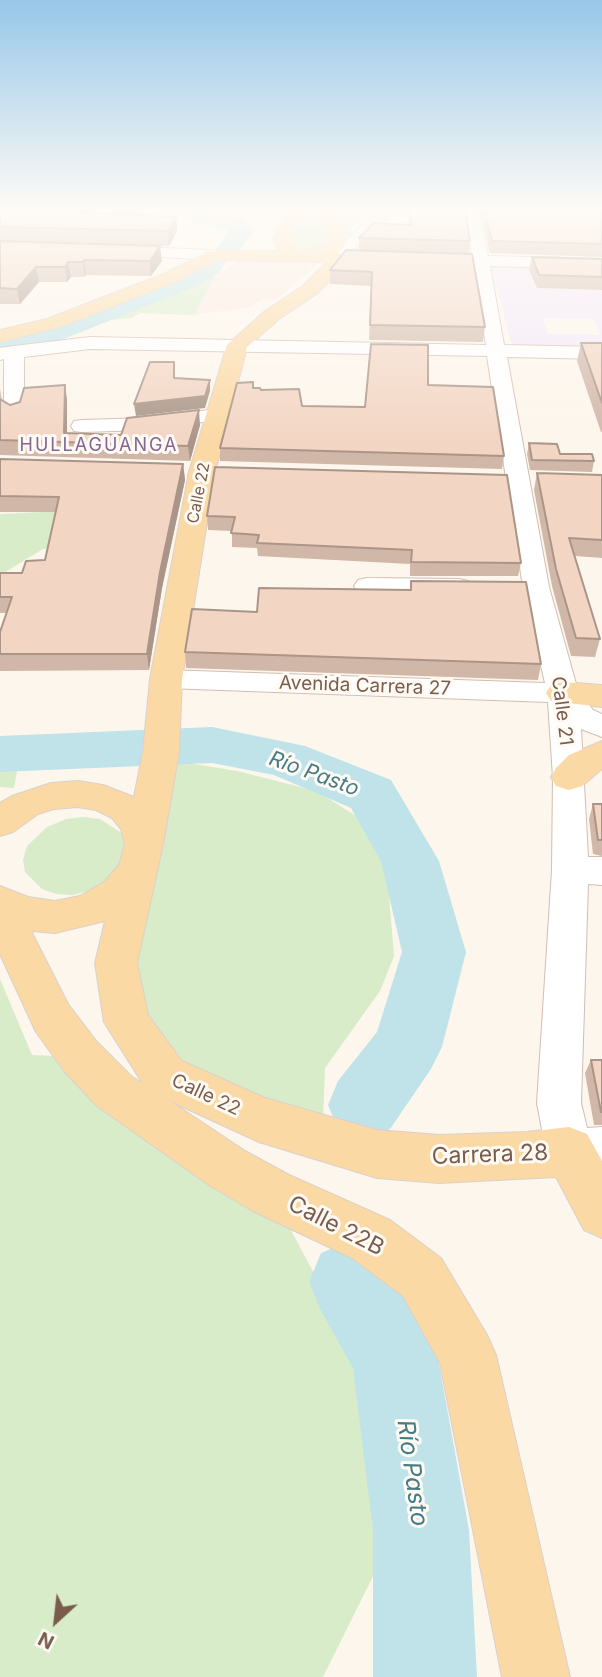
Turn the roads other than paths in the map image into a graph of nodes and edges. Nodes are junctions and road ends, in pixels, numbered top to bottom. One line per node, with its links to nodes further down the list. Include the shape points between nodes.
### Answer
1 (143, 288): 4 (main road, via 47,326)
2 (312, 288): 5 (main road)
3 (486, 288): 6 (street, Calle 21)
4 (0, 336)
5 (237, 345): 6 (street); 7 (street, via 90,343); 10 (main road, Calle 22)
6 (498, 351): 8 (street); 16 (street, Calle 21)
7 (7, 353): 9 (street)
8 (602, 353)
9 (14, 411)
10 (217, 415): 11 (street); 13 (main road, Calle 22)
11 (82, 426)
12 (175, 471): 13 (street)
13 (202, 472): 14 (street); 20 (main road, Calle 22)
14 (230, 472)
15 (490, 478): 16 (street)
16 (517, 479): 17 (street); 19 (street, Calle 21)
17 (541, 480)
18 (367, 586): 19 (street)
19 (512, 587): 21 (street, Calle 21)
20 (166, 679): 21 (street, Avenida Carrera 27); 27 (main road, Calle 22)
21 (563, 693): 22 (main road, Avenida Carrera 27); 23 (street, via 582,717); 25 (street, Calle 21)
22 (602, 695)
23 (602, 727)
24 (602, 753): 25 (main road)
25 (569, 777): 28 (street, Calle 21)
26 (0, 822): 27 (main road, via 25,805 51,796 103,798 125,808 139,824)
27 (141, 857): 29 (main road, via 118,893 89,909 55,916 22,914); 32 (main road, Calle 22, via 116,963 127,1022 165,1076 259,1119)
28 (586, 870): 31 (street, Calle 21, via 559,1104)
29 (0, 902)
30 (0, 909): 34 (main road, Calle 22B, via 52,1018 114,1091 228,1168 371,1239 422,1277 467,1355)
31 (586, 1150): 32 (main road, Carrera 28, via 439,1158); 33 (main road, Calle 21)
32 (377, 1154)
33 (602, 1212)
34 (536, 1677)

